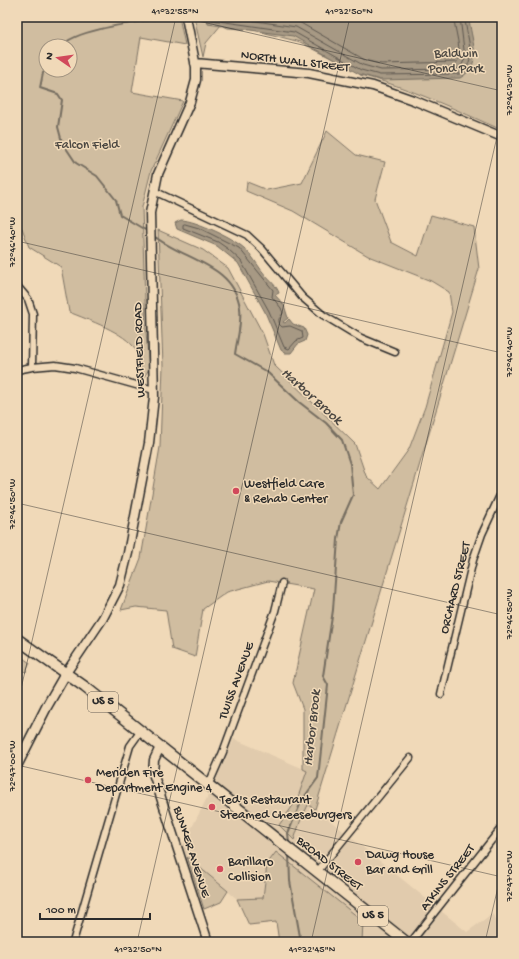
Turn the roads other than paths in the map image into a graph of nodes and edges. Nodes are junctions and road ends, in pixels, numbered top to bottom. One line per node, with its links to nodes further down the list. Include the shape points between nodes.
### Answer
1 (186, 17): 2 (street, WESTFIELD ROAD)
2 (195, 63): 3 (street, NORTH WALL STREET, via 309,73 373,86); 4 (street, WESTFIELD ROAD, via 197,75 193,92)
3 (502, 137)
4 (154, 190): 6 (street, via 247,235 269,256 302,297 323,315 361,338); 9 (street, WESTFIELD ROAD, via 149,222)
5 (17, 286): 7 (street, via 28,299 32,314)
6 (395, 352)
7 (32, 367): 8 (street); 9 (street, via 55,365 75,368)
8 (17, 370)
9 (154, 390): 13 (street, WESTFIELD ROAD, via 152,427 122,579 110,607)
10 (502, 491): 14 (street, ORCHARD STREET, via 472,560)
11 (282, 583): 19 (street, TWISS AVENUE, via 223,752)
12 (19, 640): 13 (main road, US 5)
13 (66, 673): 15 (main road, BROAD STREET / US 5); 18 (main road)
14 (441, 694)
15 (140, 732): 16 (main road, BROAD STREET / US 5); 22 (street, via 130,746)
16 (160, 747): 19 (main road, BROAD STREET / US 5); 23 (street, BUNKER AVENUE, via 154,760 153,773)
17 (410, 758): 21 (street)
18 (17, 764)
19 (208, 786): 21 (main road, BROAD STREET / US 5)
20 (502, 827): 25 (street, ATKINS STREET)
21 (317, 872): 24 (main road, BROAD STREET / US 5)
22 (73, 942)
23 (208, 942)
24 (406, 942)
25 (412, 942)

